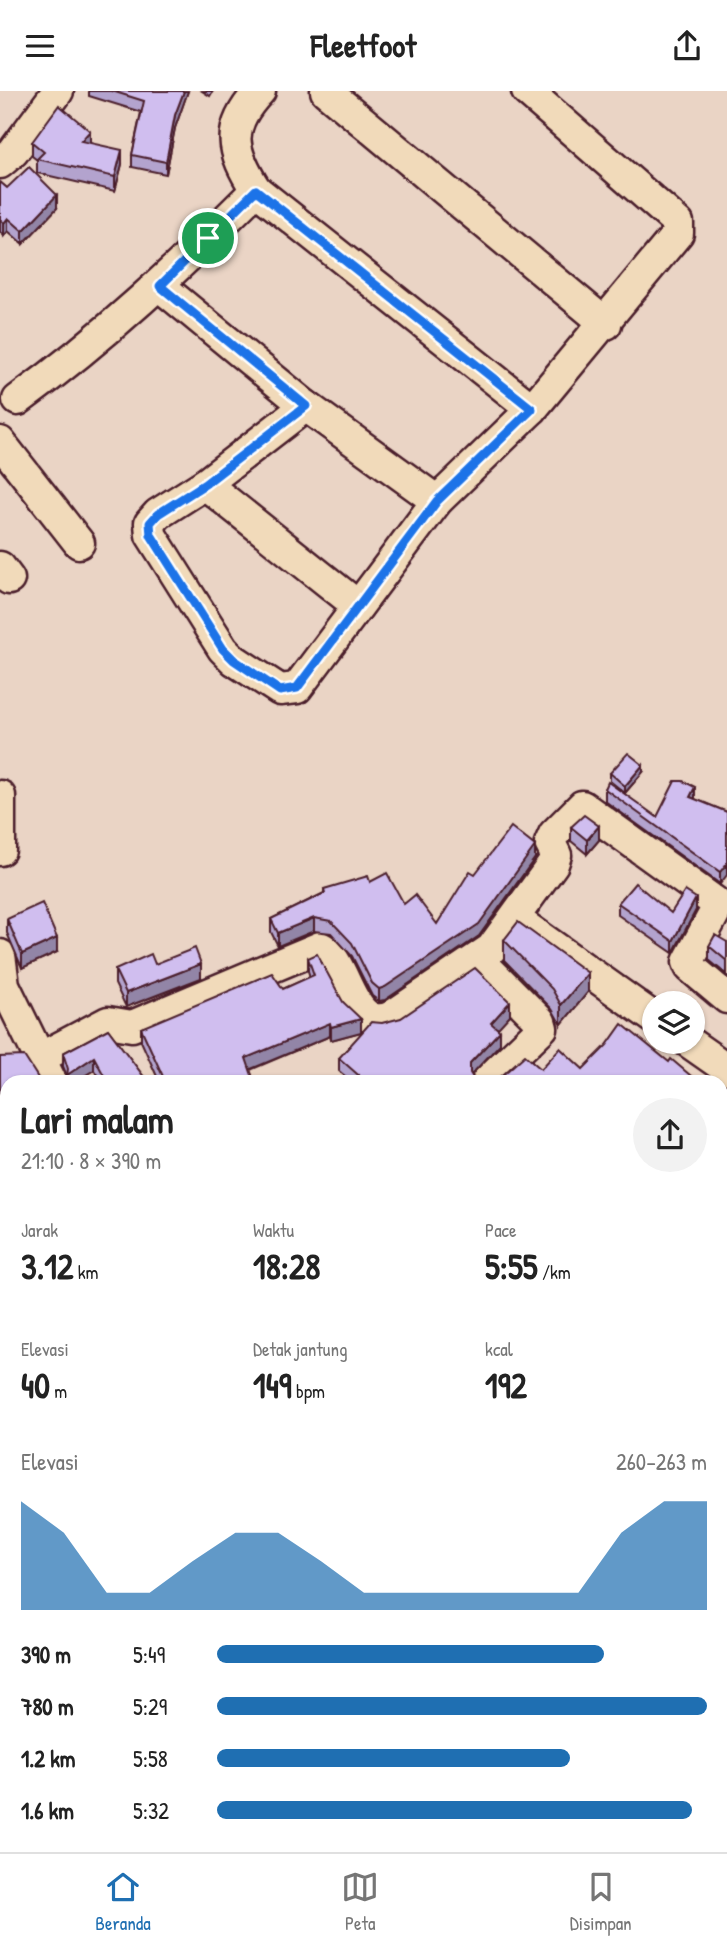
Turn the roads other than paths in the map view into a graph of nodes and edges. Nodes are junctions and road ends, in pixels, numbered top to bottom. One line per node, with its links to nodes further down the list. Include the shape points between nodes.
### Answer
1 (260, 91): 6 (street, via 244,108 235,135 238,160)
2 (326, 91): 8 (street)
3 (527, 91): 8 (street, via 678,223 678,233)
4 (55, 94): 5 (street)
5 (0, 163)
6 (256, 190): 7 (street); 11 (street)
7 (160, 286): 9 (street, via 80,355); 10 (street)
8 (606, 324): 11 (street)
9 (18, 400)
10 (306, 406): 13 (street); 14 (street)
11 (532, 409): 14 (street)
12 (0, 442): 15 (street)
13 (205, 484): 16 (street); 16 (street, via 158,514 150,523 151,535 234,660 280,691 297,688)
14 (437, 501): 16 (street)
15 (79, 543)
16 (358, 605)
17 (0, 796): 18 (street)
18 (0, 850)
19 (514, 919): 21 (street); 22 (street, via 555,861 550,843 554,834 579,806 585,806 715,902 715,912 688,962); 23 (street)
20 (0, 955): 24 (street)
21 (478, 959): 27 (street, via 384,1020 373,1019 359,1008 329,954 316,948 132,1026 108,1022); 28 (street, via 542,1024 538,1034)
22 (727, 998)
23 (642, 1010)
24 (10, 1034): 27 (street)
25 (705, 1054): 26 (street)
26 (727, 1069)
27 (44, 1070)
28 (494, 1075)

